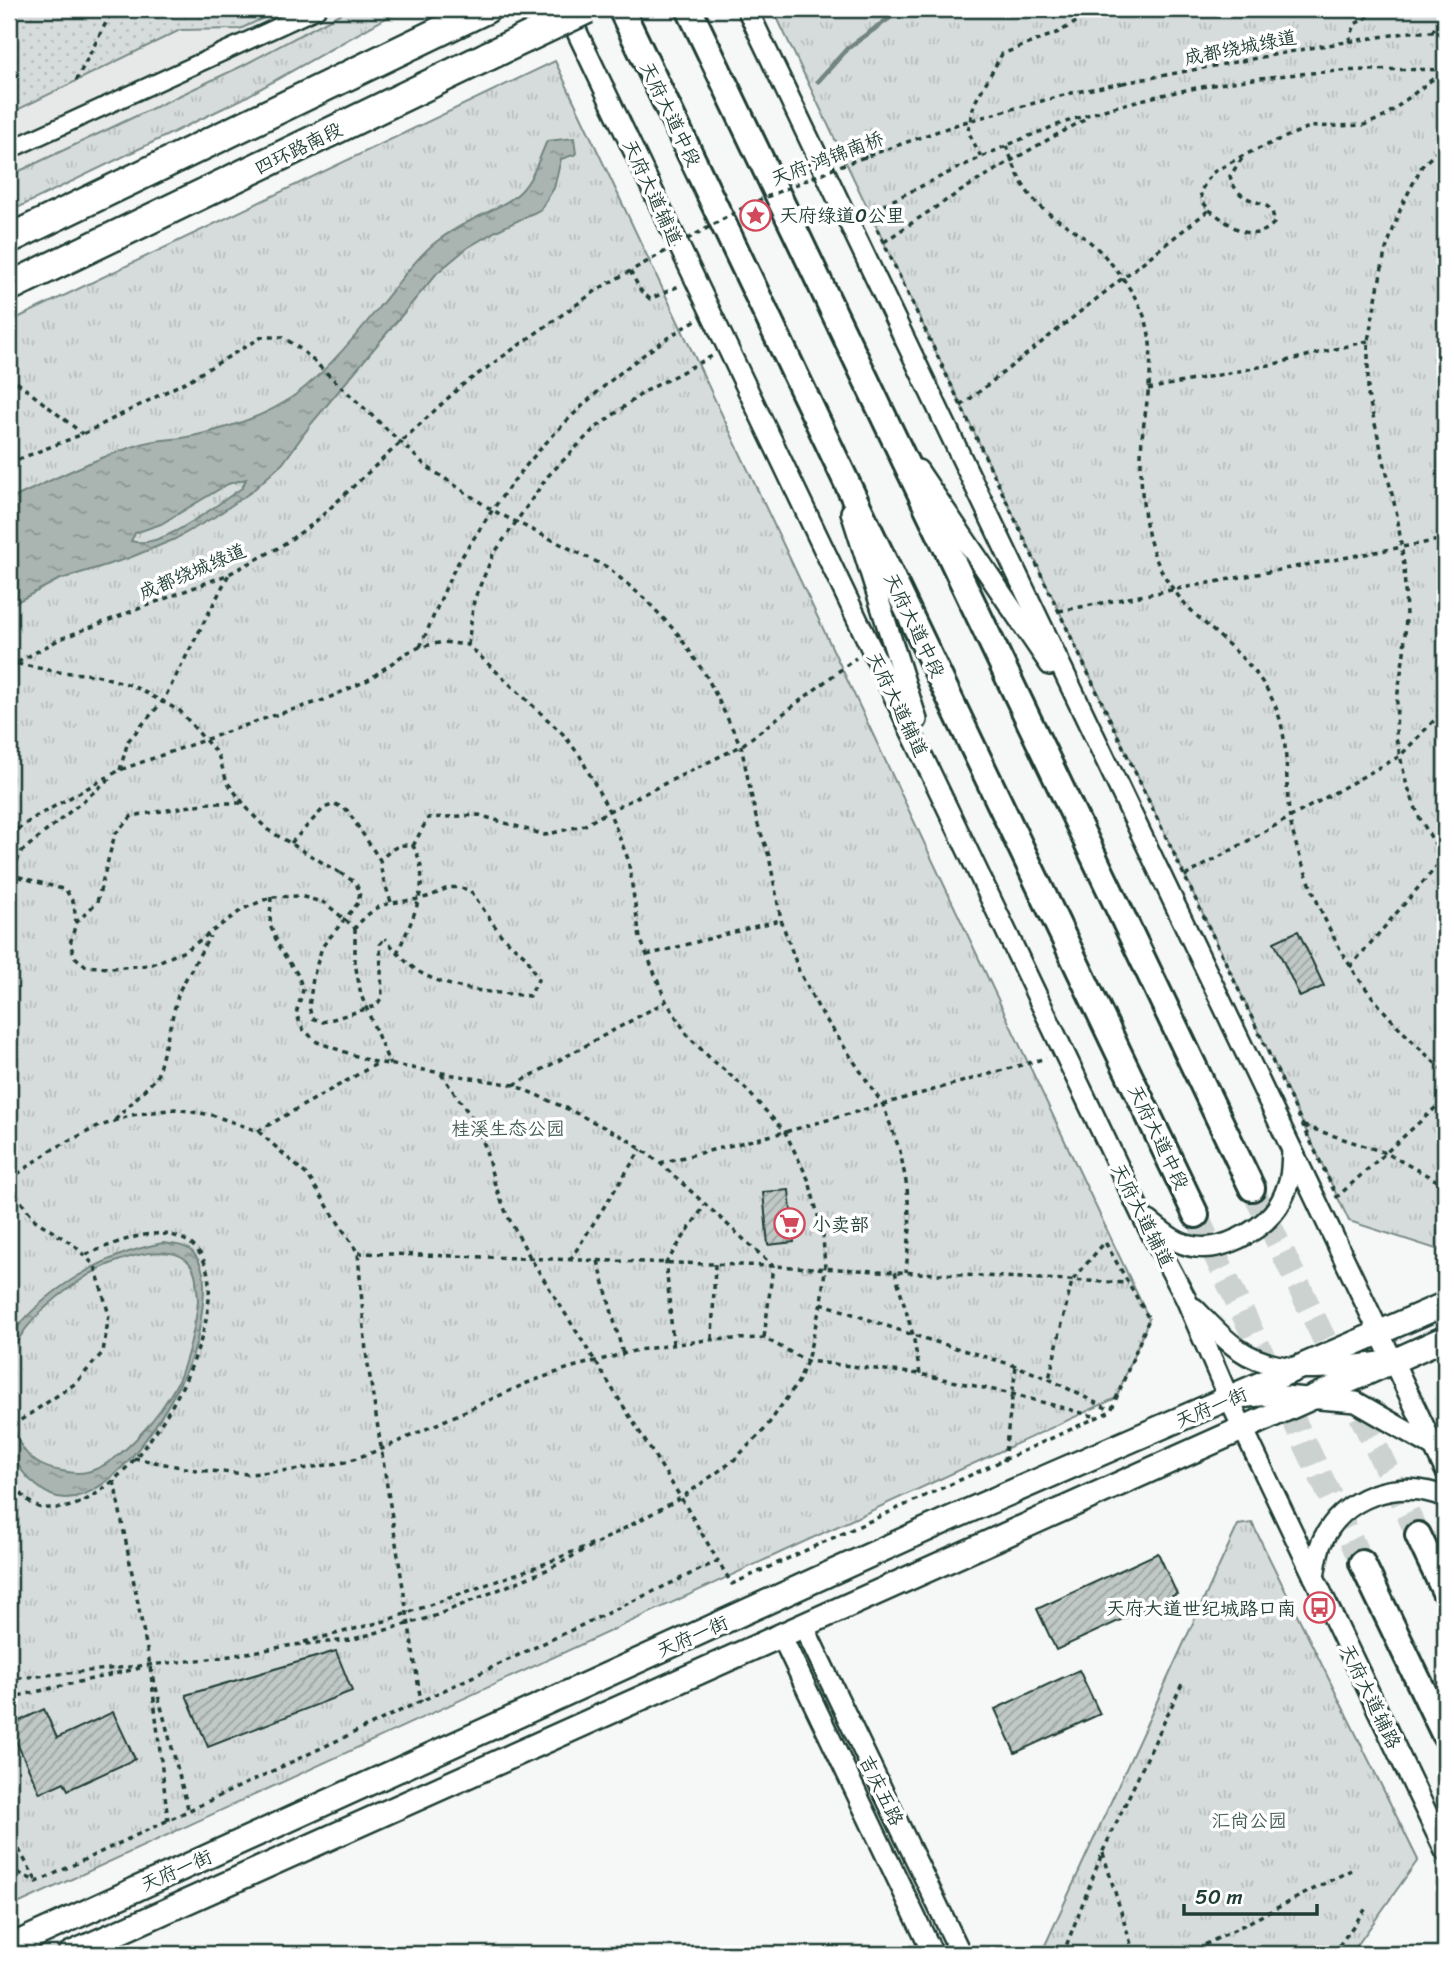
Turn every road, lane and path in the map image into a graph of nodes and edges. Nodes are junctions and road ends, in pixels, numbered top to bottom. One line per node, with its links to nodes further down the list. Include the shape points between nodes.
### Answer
1 (113, 9): 18 (path)
2 (317, 9): 23 (street)
3 (566, 9): 67 (street, 天府大道辅道)
4 (587, 9): 35 (highway, 四环路南段, bridge)
5 (613, 9): 15 (main road)
6 (621, 9): 15 (main road)
7 (690, 9): 43 (main road)
8 (747, 9): 62 (street)
9 (1099, 9): 27 (path, via 1059,32 1002,54 974,104 968,131)
10 (1382, 9): 16 (path, via 1355,24)
11 (477, 13): 30 (highway)
12 (1445, 13): 13 (path)
13 (1432, 32): 14 (path, 成都绕城绿道); 16 (path, 成都绕城绿道)
14 (1445, 32)
15 (633, 36): 46 (main road, 天府大道中段)
16 (1349, 42): 19 (path, 成都绕城绿道)
17 (1445, 70): 20 (path, via 1324,72 1247,80); 25 (path, via 1384,117 1364,125 1309,127)
18 (76, 81)
19 (1123, 83): 26 (path, 天府·鸿锦南桥, bridge, via 961,123)
20 (1097, 113): 22 (path); 28 (path)
21 (1445, 143): 37 (path, via 1422,166 1402,205 1385,251)
22 (1006, 146): 27 (path); 28 (path)
23 (9, 150)
24 (828, 151): 26 (path, via 856,151)
25 (1244, 155): 29 (path, via 1212,173 1200,192); 29 (path, via 1230,176 1234,186 1242,195 1270,208 1274,223 1254,235)
26 (866, 158): 32 (path, 天府·鸿锦南桥, bridge, via 750,204)
27 (981, 158): 31 (path, via 869,212)
28 (1012, 159): 31 (path); 33 (path, via 1029,194 1103,254)
29 (1209, 210): 33 (path)
30 (9, 239)
31 (884, 242): 42 (path)
32 (630, 271): 34 (path, via 650,299); 40 (path, 天府·鸿锦南桥, bridge)
33 (1122, 280): 41 (path, via 1147,325); 42 (path)
34 (684, 284)
35 (9, 287)
36 (681, 329): 48 (path, via 588,400 537,452)
37 (1368, 341): 41 (path); 51 (path, via 1368,395)
38 (698, 363): 49 (path, via 643,392 593,430 548,476)
39 (9, 376): 44 (path)
40 (461, 386): 45 (path, 成都绕城绿道)
41 (1148, 389): 53 (path, via 1141,472 1153,551)
42 (961, 406): 54 (path)
43 (888, 425): 62 (street); 108 (main road)
44 (83, 434): 45 (path, via 262,337 283,337); 47 (path)
45 (401, 442): 48 (path, via 426,466); 52 (path, 成都绕城绿道, via 313,524)
46 (832, 451): 67 (street); 110 (main road, 天府大道中段)
47 (9, 463)
48 (492, 510): 49 (path); 56 (path, via 456,566)
49 (517, 522): 55 (path, via 493,555 474,600); 64 (path, via 607,567 645,599 678,634 707,677)
50 (1445, 539): 51 (path)
51 (1402, 548): 53 (path); 65 (path, via 1406,616 1397,699)
52 (229, 574): 58 (path, 成都绕城绿道, via 60,639); 60 (path)
53 (1173, 591): 54 (path); 70 (path, via 1202,623 1236,650 1260,677 1274,703 1287,760)
54 (1059, 611): 77 (path)
55 (468, 645): 56 (path, via 443,642); 69 (path, via 562,734 580,756)
56 (420, 647): 63 (path, via 368,680 324,700)
57 (9, 659): 58 (path)
58 (11, 665): 60 (path, via 96,675)
59 (842, 668): 64 (path)
60 (163, 701): 63 (path, via 180,711); 66 (path, via 128,741)
61 (1445, 709): 65 (path)
62 (1088, 722): 102 (street)
63 (205, 740): 66 (path); 68 (path)
64 (741, 746): 69 (path); 81 (path)
65 (1400, 756): 70 (path); 75 (path, via 1419,817)
66 (120, 770): 71 (path); 76 (path, via 21,852)
67 (938, 789): 111 (street, 天府大道辅道)
68 (243, 803): 72 (path, via 268,830); 82 (path, via 209,803 132,816 115,834 97,902)
69 (609, 811): 73 (path, via 585,825 545,835 480,815 428,818); 86 (path, via 628,859 640,938)
70 (1290, 817): 77 (path); 87 (path, via 1298,853 1334,941)
71 (9, 835)
72 (291, 843): 74 (path, via 324,808 335,804 347,810); 85 (path, bridge, via 355,882 360,892 359,903 321,947 309,1007 312,1018 323,1022 376,1006 382,997 380,943 386,938)
73 (413, 846): 74 (path, via 403,843); 79 (path, via 422,871)
74 (380, 860): 80 (path)
75 (1444, 860): 87 (path)
76 (10, 876): 82 (path, via 66,890 74,904)
77 (1185, 876): 98 (path)
78 (271, 897): 83 (path, via 300,896 325,903); 84 (path, via 243,909); 89 (path, via 270,926 303,990 296,1014 303,1029 317,1042)
79 (418, 898): 80 (path); 85 (path); 85 (path, via 452,886 470,890 501,935 527,958 538,981 529,996 462,988 420,973)
80 (391, 902): 83 (path, via 366,915)
81 (781, 920): 86 (path); 96 (path, via 819,1009)
82 (76, 923): 84 (path, via 70,944 75,957 86,966 110,968 150,965 185,951)
83 (355, 928): 91 (path, via 361,995)
84 (212, 933): 97 (path, via 178,991 157,1077)
85 (397, 953)
86 (647, 955): 88 (path)
87 (1350, 967): 92 (path, via 1391,1020)
88 (666, 1001): 94 (path); 100 (path, via 688,1036)
89 (378, 1063): 91 (path); 99 (path)
90 (1028, 1063): 96 (path)
91 (390, 1065): 93 (path)
92 (1445, 1072)
93 (441, 1074): 94 (path); 114 (path, via 470,1115 507,1216)
94 (514, 1085): 101 (path)
95 (1445, 1099): 103 (path)
96 (883, 1104): 100 (path); 122 (path, via 907,1187)
97 (114, 1122): 99 (path, via 175,1110 212,1115); 105 (path, via 52,1149)
98 (1304, 1126): 103 (path); 103 (path, via 1337,1197)
99 (258, 1131): 112 (path, via 308,1176)
100 (785, 1132): 104 (path); 120 (path, via 809,1181 823,1235)
101 (641, 1149): 104 (path); 115 (path)
102 (1292, 1149): 111 (street, via 1290,1181 1273,1213 1249,1233 1222,1245 1196,1248 1172,1239); 128 (street)
103 (1386, 1153): 106 (path)
104 (660, 1163): 109 (path)
105 (9, 1180)
106 (1445, 1185)
107 (9, 1186): 113 (path, via 35,1220)
108 (1252, 1188)
109 (705, 1205): 117 (path); 119 (path)
110 (1196, 1215)
111 (1142, 1216): 125 (street, 天府大道辅道)
112 (358, 1254): 114 (path); 150 (path, via 366,1352)
113 (84, 1255): 147 (path, via 95,1266 109,1315 103,1352 76,1383); 151 (path, via 141,1236 170,1235 192,1244 205,1261 207,1312 198,1352 182,1390)
114 (531, 1259): 115 (path); 135 (path)
115 (570, 1260): 116 (path)
116 (598, 1261): 117 (path); 134 (path)
117 (666, 1263): 118 (path); 133 (path)
118 (715, 1264): 119 (path); 132 (path)
119 (773, 1266): 120 (path); 130 (path)
120 (825, 1270): 121 (path); 126 (path)
121 (895, 1272): 122 (path); 129 (path)
122 (906, 1272): 123 (path)
123 (1072, 1281): 124 (path); 124 (path, via 1105,1242); 141 (path)
124 (1128, 1283): 145 (path, via 1149,1319)
125 (1186, 1299): 139 (street, via 1238,1349 1259,1360); 144 (street, 天府大道辅道)
126 (821, 1303): 129 (path); 136 (path)
127 (1445, 1304): 128 (main road, 天府一街)
128 (1380, 1333): 137 (street); 139 (main road, 天府一街)
129 (913, 1335): 138 (path); 140 (path)
130 (764, 1338): 132 (path); 136 (path)
131 (1445, 1338): 137 (main road, 天府一街)
132 (712, 1340): 133 (path)
133 (673, 1345): 134 (path)
134 (623, 1354): 135 (path)
135 (595, 1361): 150 (path, via 527,1383); 157 (path)
136 (807, 1361): 140 (path); 157 (path, via 765,1429 733,1461)
137 (1393, 1361): 139 (street); 143 (main road, 天府一街); 149 (street)
138 (1016, 1366): 141 (path); 142 (path)
139 (1297, 1369): 144 (main road, 天府一街)
140 (920, 1374): 142 (path)
141 (1049, 1379): 145 (path)
142 (1012, 1394): 146 (path); 152 (path)
143 (1312, 1397): 144 (street); 148 (main road, 天府一街); 149 (street, via 1356,1402)
144 (1229, 1399): 148 (street, 天府大道辅道); 184 (main road, 天府一街, via 945,1521)
145 (1111, 1411): 146 (path)
146 (1099, 1417): 152 (path)
147 (9, 1428)
148 (1243, 1428): 162 (street, 天府大道辅路); 166 (main road, 天府一街)
149 (1434, 1447): 153 (street)
150 (382, 1449): 151 (path, via 345,1461 249,1474); 164 (path)
151 (134, 1458): 155 (path)
152 (1004, 1462): 160 (path, via 732,1584)
153 (1445, 1470)
154 (9, 1477): 155 (path, via 21,1495 40,1508 66,1509 92,1499)
155 (114, 1481): 169 (path)
156 (1445, 1497): 162 (street, via 1411,1488 1365,1498 1330,1527)
157 (681, 1498): 158 (path); 160 (path)
158 (616, 1534): 164 (path); 165 (path, via 479,1600)
159 (1418, 1535): 163 (main road)
160 (718, 1561): 173 (path)
161 (1362, 1563): 174 (main road)
162 (1314, 1577): 179 (street, 天府大道辅路)
163 (1445, 1592)
164 (408, 1612): 165 (path); 168 (path)
165 (410, 1624): 168 (path, via 349,1640); 173 (path)
166 (803, 1625): 167 (main road, 天府一街); 187 (street, 吉庆五路)
167 (781, 1635): 185 (main road, 天府一街); 186 (street, 吉庆五路)
168 (293, 1645): 169 (path)
169 (149, 1665): 170 (path); 172 (path); 175 (path); 176 (path)
170 (9, 1679)
171 (1182, 1684): 178 (path)
172 (9, 1698)
173 (422, 1702): 175 (path)
174 (1445, 1736)
175 (189, 1812): 176 (path)
176 (168, 1821): 182 (path)
177 (9, 1832): 182 (path)
178 (1103, 1851): 188 (path); 189 (path)
179 (1445, 1851)
180 (1351, 1870): 190 (path)
181 (9, 1876): 182 (path, via 17,1872)
182 (37, 1882)
183 (1367, 1907): 191 (path)
184 (9, 1947)
185 (71, 1954)
186 (933, 1954)
187 (961, 1954)
188 (1063, 1954)
189 (1134, 1954)
190 (1187, 1954)
191 (1333, 1954)

